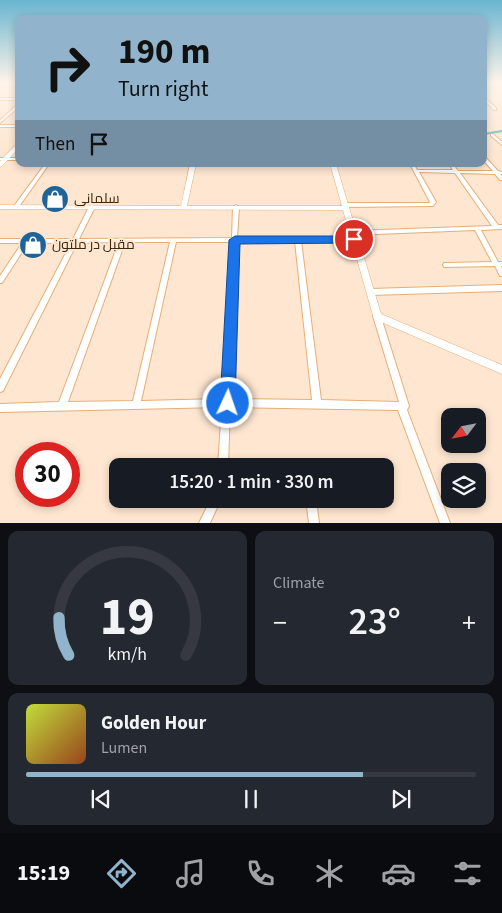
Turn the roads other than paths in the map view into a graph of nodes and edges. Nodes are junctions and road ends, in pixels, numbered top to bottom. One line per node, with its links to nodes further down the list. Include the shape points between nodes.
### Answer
1 (15, 109): 2 (street)
2 (0, 122)
3 (0, 126): 4 (street)
4 (15, 126)
5 (492, 135): 6 (street)
6 (502, 144)
7 (15, 148): 9 (main road)
8 (15, 159): 9 (street)
9 (2, 161)
10 (487, 162): 18 (street)
11 (45, 167): 22 (street)
12 (192, 167): 24 (street)
13 (334, 167): 20 (street)
14 (414, 167): 16 (street)
15 (452, 167): 17 (street)
16 (417, 171): 17 (street); 20 (street, via 433,202 431,205)
17 (456, 172): 18 (street); 26 (street)
18 (499, 173): 19 (street)
19 (502, 179)
20 (344, 206): 25 (street); 28 (street)
21 (0, 207): 22 (street)
22 (16, 207): 23 (street)
23 (92, 207): 24 (street); 29 (street)
24 (184, 207): 25 (street)
25 (236, 208): 32 (street)
26 (499, 227): 27 (street)
27 (477, 228): 28 (street); 36 (street)
28 (353, 236): 33 (street); 41 (street)
29 (75, 240): 30 (street); 35 (street); 44 (street)
30 (123, 240): 31 (street); 49 (street)
31 (173, 240): 32 (street); 47 (street)
32 (235, 240): 33 (street); 45 (street)
33 (298, 240): 46 (street)
34 (0, 241): 35 (street)
35 (26, 241): 39 (street)
36 (499, 264): 37 (street); 38 (street)
37 (446, 265)
38 (502, 274)
39 (0, 281)
40 (502, 288): 41 (street)
41 (370, 292): 42 (street)
42 (377, 316): 43 (street); 48 (street, via 405,406)
43 (502, 370)
44 (0, 388)
45 (228, 403): 46 (street); 47 (street); 51 (street)
46 (317, 404): 48 (street)
47 (136, 405): 49 (street)
48 (401, 406): 56 (street)
49 (62, 407): 50 (street)
50 (0, 408)
51 (224, 458)
52 (212, 508): 54 (street)
53 (313, 508): 55 (street)
54 (204, 523)
55 (314, 523)
56 (445, 523)

